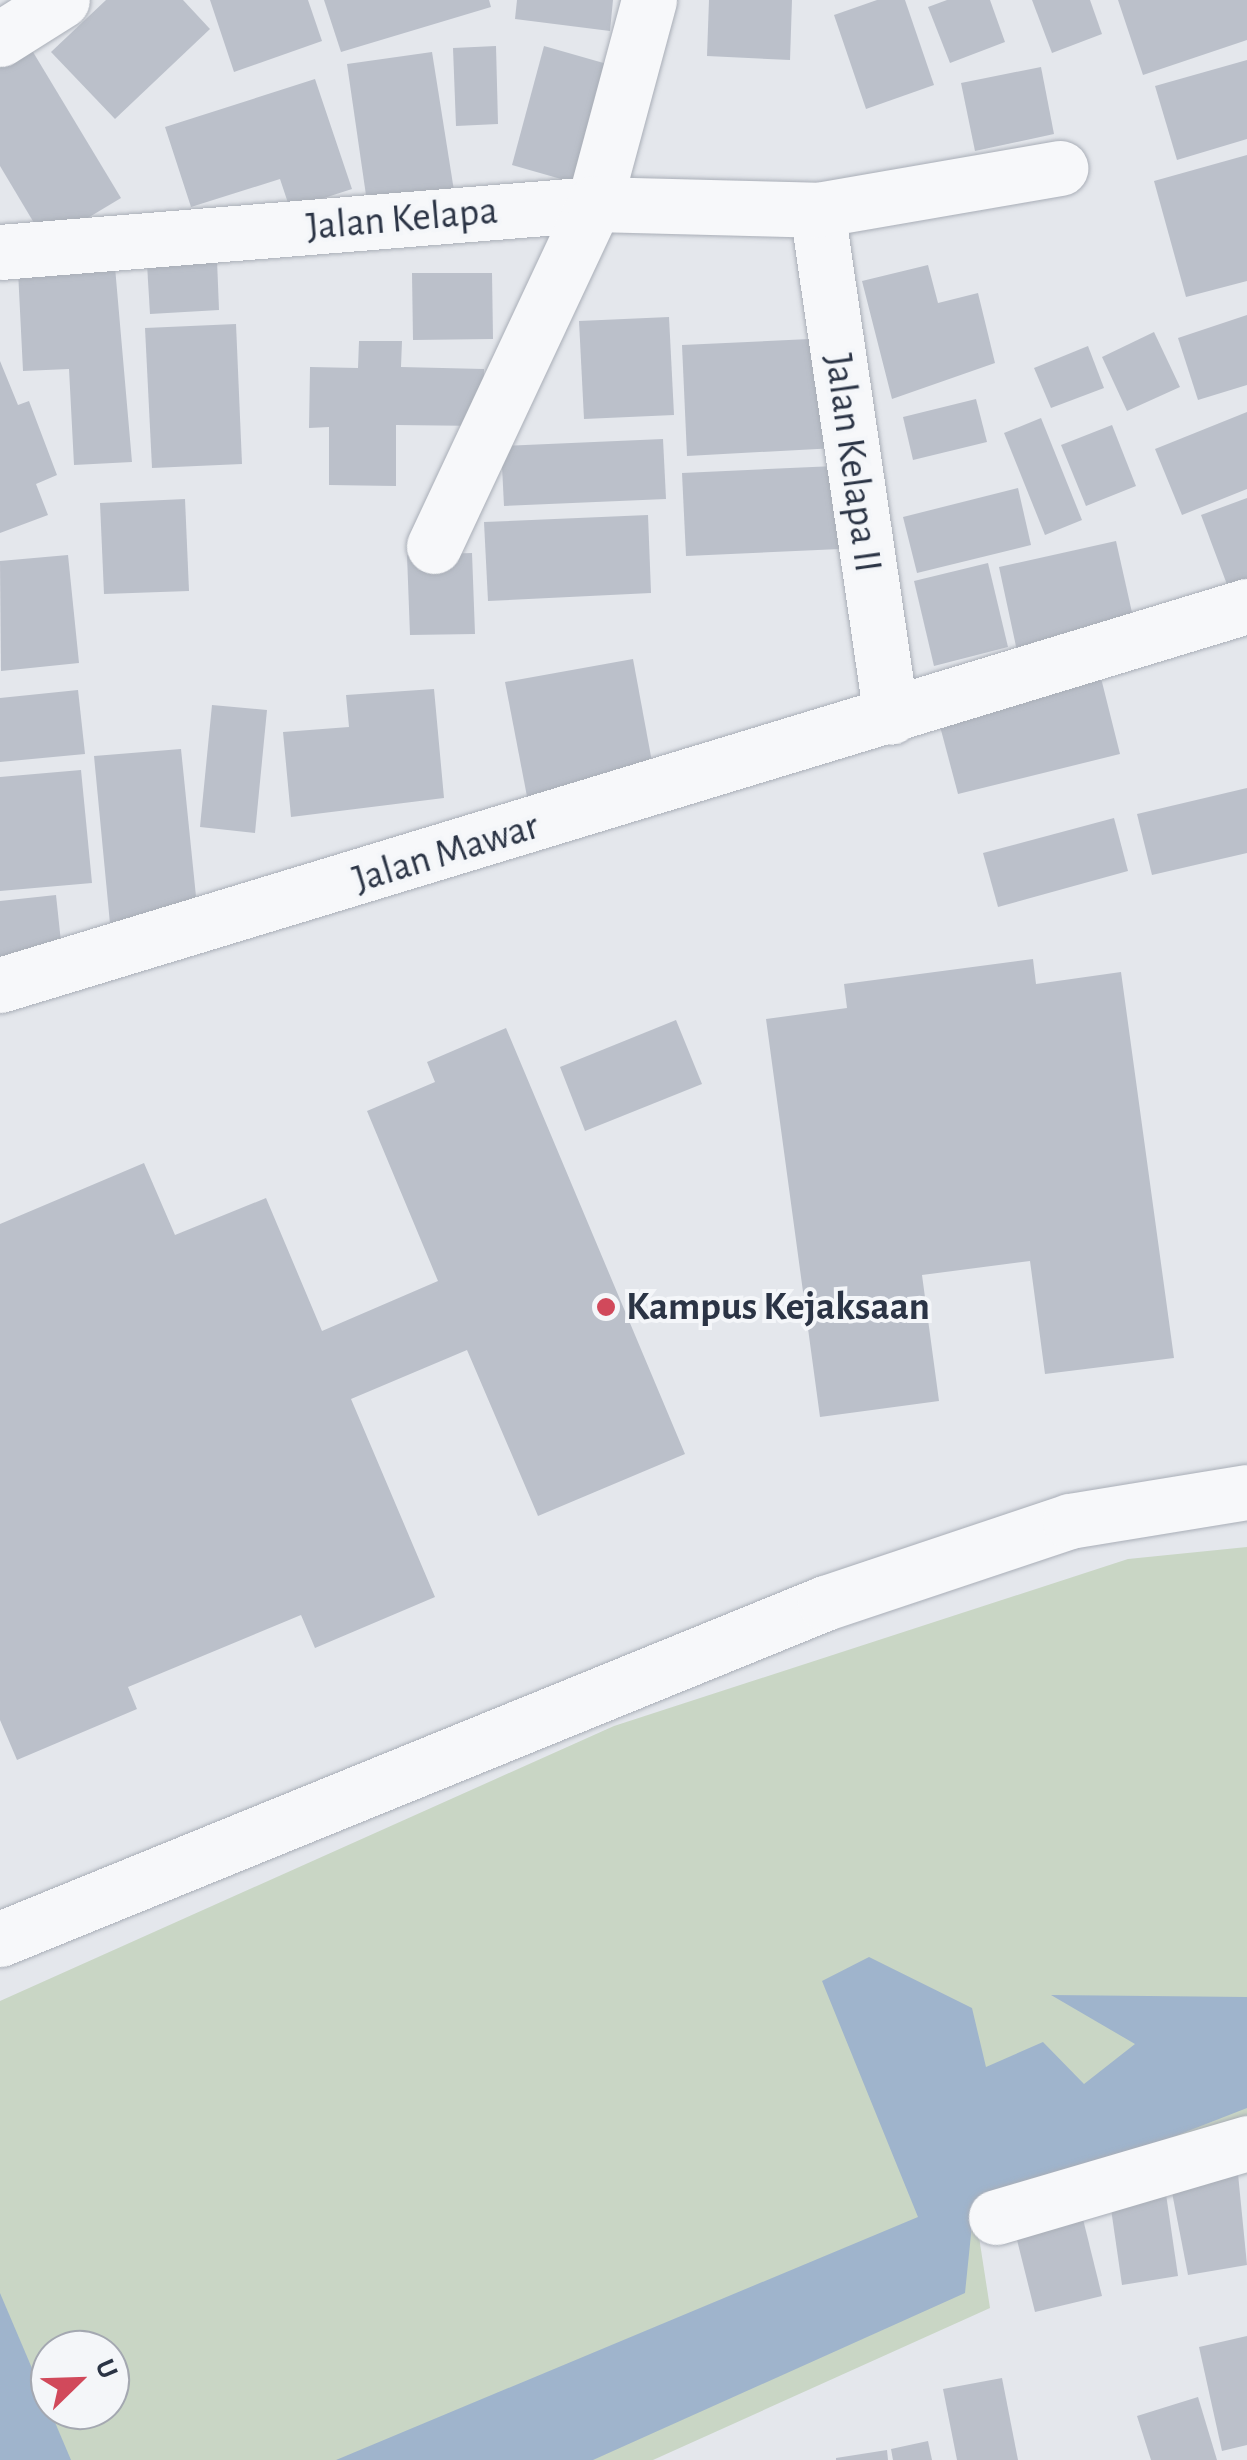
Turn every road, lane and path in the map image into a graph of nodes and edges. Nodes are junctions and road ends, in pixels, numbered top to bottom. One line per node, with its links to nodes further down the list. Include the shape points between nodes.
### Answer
1 (62, 0): 3 (street)
2 (649, 0): 5 (street)
3 (0, 39)
4 (1060, 168): 6 (street, Jalan Kelapa)
5 (594, 204): 6 (street, Jalan Kelapa); 7 (street, Jalan Kelapa); 8 (street)
6 (816, 210): 10 (street, Jalan Kelapa II)
7 (0, 252)
8 (434, 546)
9 (1247, 606): 10 (street, Jalan Mawar)
10 (891, 717): 11 (street, Jalan Mawar)
11 (0, 984)
12 (1247, 1492): 13 (street, via 1070,1521 825,1603)
13 (0, 1939)
14 (1247, 2143): 15 (street)
15 (996, 2218)

